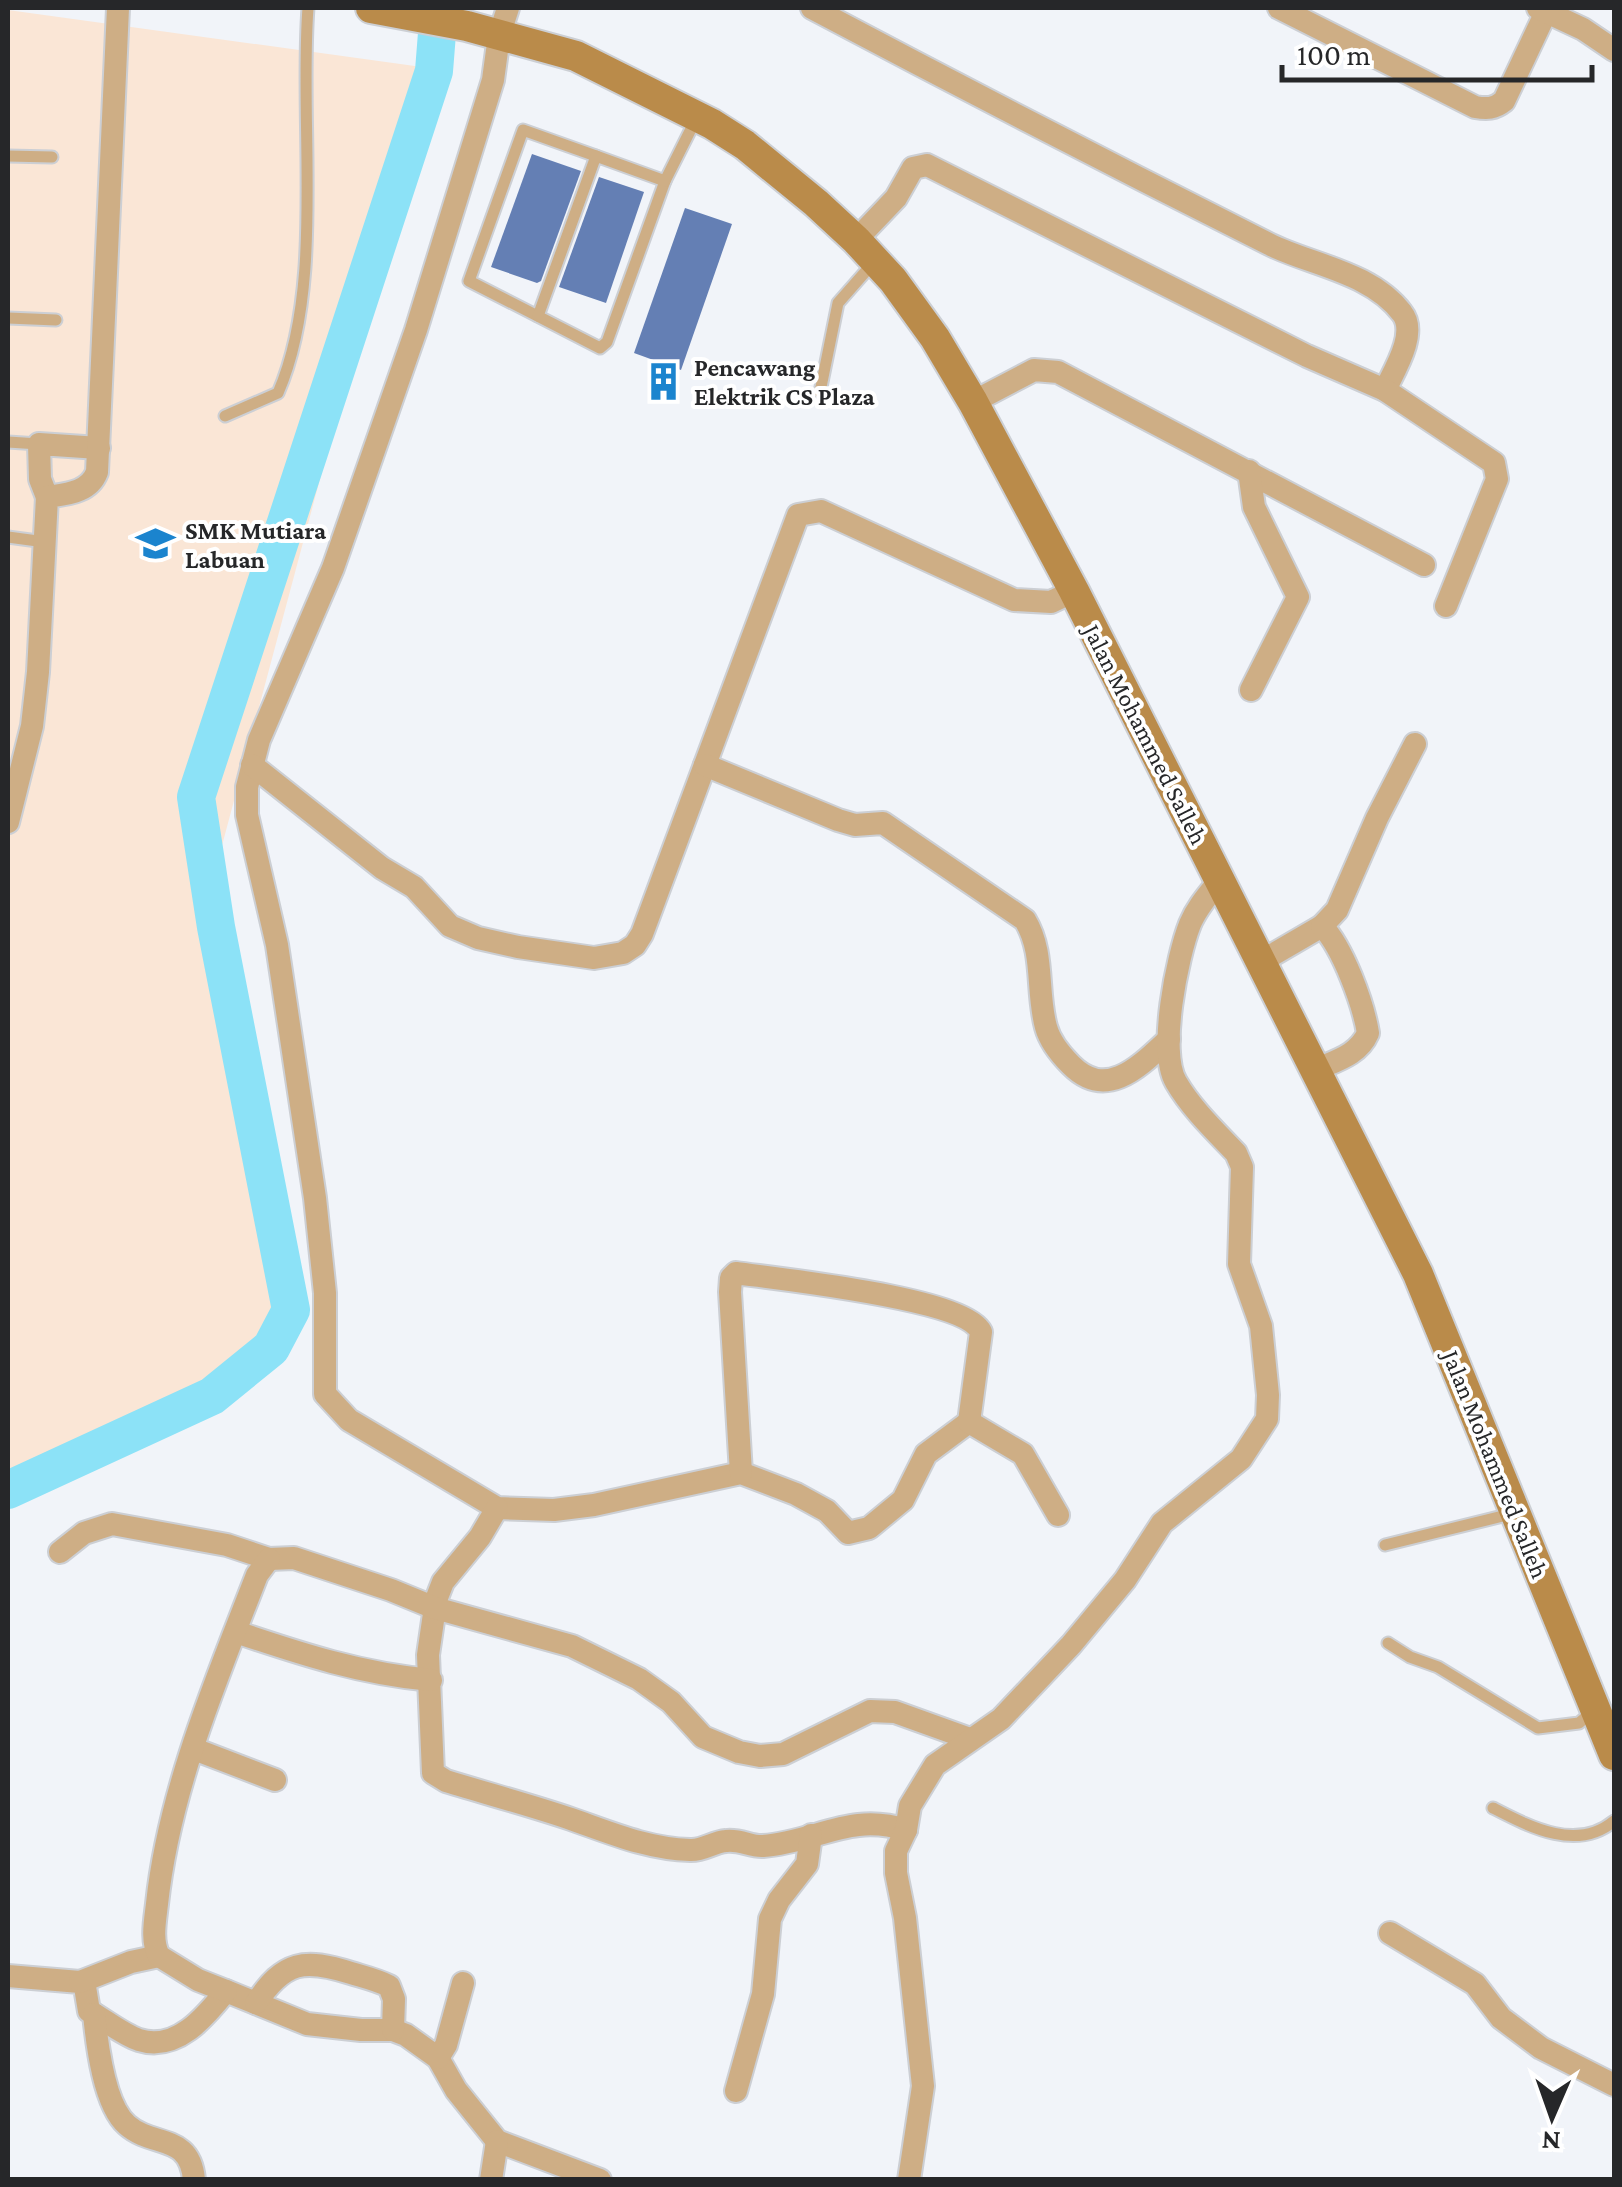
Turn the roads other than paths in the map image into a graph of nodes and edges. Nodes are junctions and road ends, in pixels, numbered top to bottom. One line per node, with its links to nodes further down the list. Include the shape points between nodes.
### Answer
1 (118, 8): 26 (street)
2 (308, 8): 23 (lane, via 304,273 292,360 278,393)
3 (371, 8): 8 (main road, Jalan Mohammed Salleh, via 467,26)
4 (812, 8): 20 (street, via 1157,189 1276,248 1343,270 1376,292 1402,311 1408,326)
5 (1279, 8): 7 (street, via 1486,109 1504,101)
6 (1595, 8): 9 (street)
7 (1542, 10): 9 (street)
8 (504, 22): 11 (main road, Jalan Mohammed Salleh); 36 (street, via 488,97 416,330 333,568)
9 (1583, 29): 10 (street)
10 (1614, 50)
11 (698, 117): 15 (lane); 16 (main road, Jalan Mohammed Salleh, via 745,145)
12 (8, 156): 14 (lane)
13 (596, 156): 15 (lane); 17 (lane); 17 (lane, via 523,130 470,281)
14 (52, 157)
15 (665, 181): 17 (lane, via 608,342 600,348)
16 (865, 251): 20 (street, via 914,168 927,166); 21 (lane, via 838,303); 22 (main road, Jalan Mohammed Salleh, via 935,338)
17 (538, 316)
18 (8, 318): 19 (lane)
19 (56, 320)
20 (1384, 390): 33 (street, via 1494,462 1496,479)
21 (820, 392)
22 (973, 402): 27 (street, via 1034,370 1058,372); 32 (main road, Jalan Mohammed Salleh)
23 (224, 416)
24 (8, 442): 25 (lane)
25 (39, 444): 26 (street); 28 (street)
26 (100, 448): 28 (street, via 91,484)
27 (1249, 472): 31 (street); 34 (street, via 1254,506 1298,596)
28 (46, 497): 30 (street)
29 (8, 536): 30 (lane)
30 (45, 542): 38 (street, via 32,726)
31 (1424, 565)
32 (1074, 591): 37 (street, via 1051,602 1014,600 822,512 798,515); 39 (main road, Jalan Mohammed Salleh)
33 (1446, 606)
34 (1252, 690)
35 (1415, 744): 40 (street, via 1336,910)
36 (252, 765): 37 (street, via 414,886 450,926 518,947 594,958 623,954 642,934); 46 (street, via 248,815 277,946 316,1198 326,1394 349,1420)
37 (705, 765): 42 (street, via 838,820 883,823 1024,920 1036,944 1046,1028 1086,1079 1115,1079)
38 (8, 822)
39 (1220, 880): 41 (main road, Jalan Mohammed Salleh); 42 (street, via 1190,926)
40 (1322, 926): 41 (street); 43 (street, via 1337,948 1368,1033 1360,1048)
41 (1262, 961): 43 (main road, Jalan Mohammed Salleh)
42 (1168, 1039): 57 (street, via 1174,1080 1242,1167 1239,1264 1261,1326 1266,1420 1241,1458 1162,1523 1071,1644 1000,1718)
43 (1314, 1071): 47 (main road, Jalan Mohammed Salleh, via 1418,1274)
44 (969, 1422): 45 (street, via 926,1454 903,1500 859,1532 848,1532 796,1494); 45 (street, via 981,1332 972,1320 854,1290 736,1273 730,1292); 48 (street, via 1023,1454)
45 (741, 1473): 46 (street, via 594,1505)
46 (497, 1508): 52 (street, via 443,1582)
47 (1515, 1514): 49 (lane); 56 (main road, Jalan Mohammed Salleh)
48 (1058, 1515)
49 (1385, 1545)
50 (60, 1552): 51 (street, via 84,1533 112,1524 227,1544)
51 (269, 1559): 52 (street, via 294,1558); 53 (street)
52 (435, 1608): 55 (street); 57 (street, via 572,1646 640,1679 704,1737 739,1752 783,1754 870,1710 895,1712)
53 (236, 1632): 55 (street, via 340,1666); 58 (street)
54 (1388, 1643): 56 (lane, via 1538,1728 1578,1723)
55 (430, 1680): 64 (street, via 431,1759 434,1774 446,1782 662,1848 701,1850 741,1840 759,1847)
56 (1596, 1710): 59 (main road, Jalan Mohammed Salleh)
57 (970, 1739): 63 (street, via 935,1765 910,1806)
58 (194, 1749): 60 (street); 66 (street, via 161,1863 154,1934)
59 (1614, 1756)
60 (274, 1780)
61 (1493, 1808): 62 (lane, via 1568,1836 1587,1835)
62 (1614, 1820)
63 (906, 1830): 64 (street, via 851,1824); 81 (street, via 896,1872 923,2086)
64 (811, 1835): 76 (street, via 807,1864 770,1919 763,1994)
65 (1390, 1933): 75 (street, via 1475,1984 1500,2018 1541,2048)
66 (159, 1956): 68 (street); 70 (street)
67 (8, 1976): 68 (street)
68 (80, 1982): 72 (street)
69 (463, 1982): 74 (street)
70 (226, 1991): 71 (street); 72 (street, via 198,2026 172,2038 138,2040)
71 (256, 2004): 73 (street, via 306,2024); 73 (street, via 272,1979 310,1964 389,1986)
72 (94, 2014): 78 (street, via 107,2090 124,2123 184,2152)
73 (393, 2030): 74 (street)
74 (438, 2058): 77 (street)
75 (1614, 2085)
76 (736, 2092)
77 (497, 2142): 79 (street); 80 (street)
78 (194, 2180)
79 (492, 2180)
80 (600, 2180)
81 (909, 2180)

